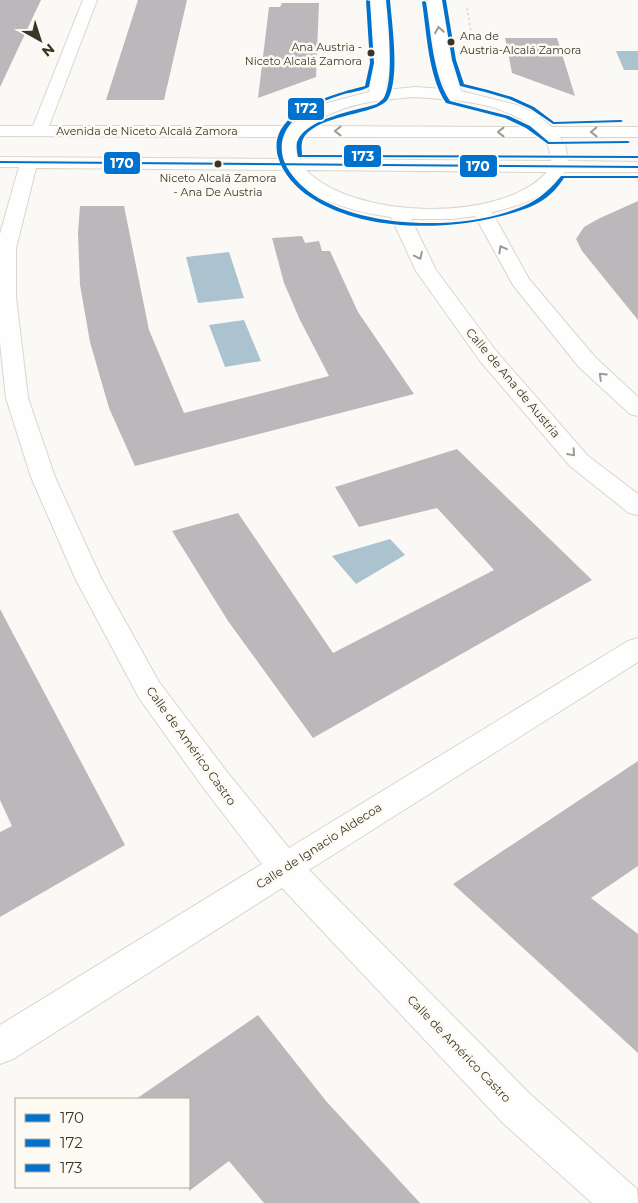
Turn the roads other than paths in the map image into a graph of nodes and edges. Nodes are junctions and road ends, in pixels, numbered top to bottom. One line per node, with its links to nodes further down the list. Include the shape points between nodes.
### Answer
1 (90, 0): 7 (street)
2 (378, 0): 5 (street, via 382,64)
3 (434, 0): 4 (street, one-way to 3, via 444,62)
4 (454, 94): 5 (street); 10 (street, via 511,108 533,119)
5 (376, 95): 8 (street, via 341,103 320,112)
6 (0, 131): 7 (street, Avenida de Niceto Alcalá Zamora)
7 (39, 131): 8 (street, Avenida de Niceto Alcalá Zamora)
8 (294, 131): 10 (street, Avenida de Niceto Alcalá Zamora, one-way to 8); 12 (street, via 288,148)
9 (638, 132): 10 (street, Avenida de Niceto Alcalá Zamora, one-way to 10)
10 (550, 133): 13 (street, via 560,150)
11 (14, 162): 12 (street, via 216,162); 20 (street, Calle de Américo Castro, via 6,248 6,297 17,398 43,477 88,578 148,690)
12 (293, 166): 13 (street); 16 (street, via 307,181 331,195 362,206)
13 (558, 167): 14 (street); 15 (street, via 544,185 517,200)
14 (638, 167)
15 (481, 210): 16 (street, via 440,214); 17 (street, one-way to 15, via 587,362 520,281)
16 (398, 212): 18 (street, Calle de Ana de Austria, one-way to 18, via 426,271 488,356 579,461)
17 (638, 409)
18 (638, 507)
19 (638, 648): 20 (street, Calle de Ignacio Aldecoa)
20 (285, 868): 21 (street, Calle de Ignacio Aldecoa); 22 (street, Calle de Américo Castro, via 517,1108)
21 (0, 1046)
22 (623, 1203)

